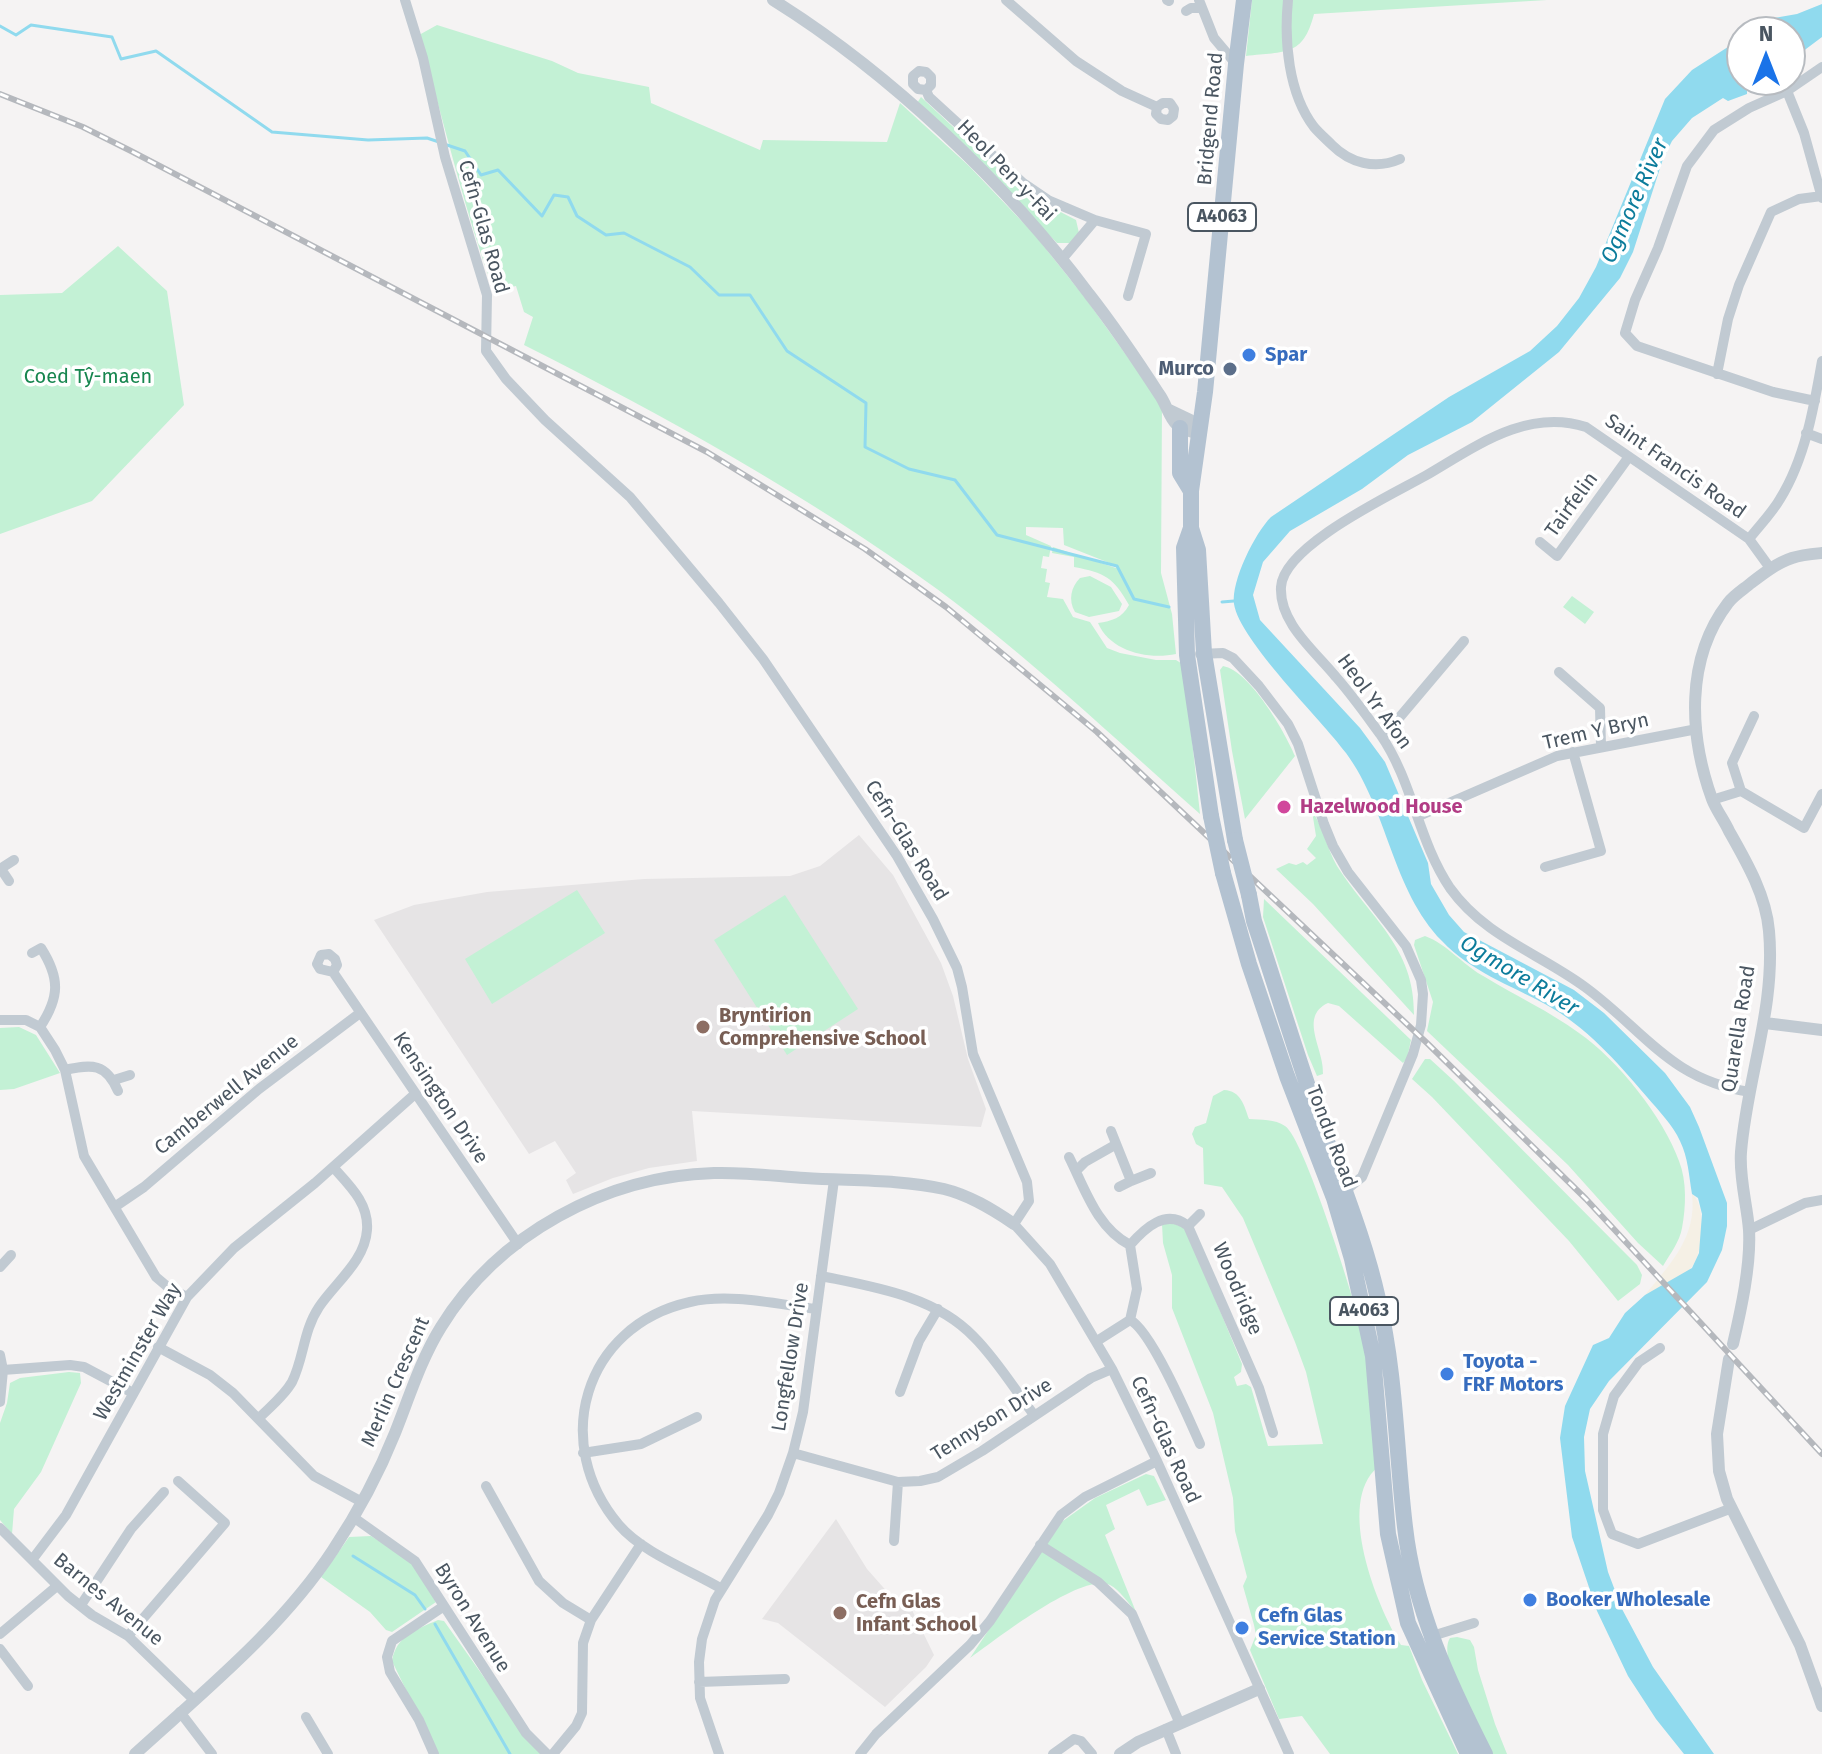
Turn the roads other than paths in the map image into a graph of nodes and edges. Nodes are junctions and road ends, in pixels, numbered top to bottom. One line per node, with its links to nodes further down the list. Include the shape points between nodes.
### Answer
1 (405, 0): 75 (street, Cefn-Glas Road, via 487,295 485,342 491,360 545,420 630,497 719,603 888,842 960,978 978,1067 1030,1194)
2 (773, 0): 16 (street, Heol Pen-y-Fai, via 821,30 919,111)
3 (1006, 0): 12 (street, via 1098,77)
4 (1244, 0): 8 (main road, Bridgend Road / A4063)
5 (1288, 0): 13 (street, via 1287,51 1296,89 1314,127 1354,161 1390,164)
6 (1200, 4): 7 (street); 8 (street, via 1214,38)
7 (1186, 11)
8 (1236, 64): 21 (main road, Bridgend Road / A4063)
9 (926, 90): 15 (street, via 1023,183)
10 (1776, 96): 19 (street, via 1714,130 1687,166 1625,333 1637,346)
11 (1789, 96): 14 (street)
12 (1157, 107)
13 (1400, 159)
14 (1822, 197): 19 (street, via 1799,199 1771,212 1739,285)
15 (1095, 220): 16 (street); 17 (street, via 1146,234)
16 (1063, 258): 22 (street, Heol Pen-y-Fai)
17 (1128, 296)
18 (1822, 361): 20 (street)
19 (1717, 374): 20 (street)
20 (1815, 401): 24 (street)
21 (1203, 403): 22 (street); 25 (main road, Bridgend Road / A4063)
22 (1176, 417): 25 (street, Heol Pen-y-Fai, via 1190,420); 28 (main road, via 1180,473)
23 (1545, 420): 27 (street, Saint Francis Road, via 1586,427); 40 (street, Heol Yr Afon, via 1499,433 1328,531 1285,570 1280,587 1286,615)
24 (1806, 433): 26 (street); 30 (street, via 1781,499)
25 (1200, 434): 28 (main road, Tondu Road / A4063)
26 (1822, 439)
27 (1628, 458): 30 (street, Saint Francis Road); 31 (street, Tairfelin, via 1557,556)
28 (1191, 491): 29 (main road, Tondu Road / A4063)
29 (1191, 528): 35 (main road, Tondu Road / A4063, via 1198,550); 36 (main road, Tondu Road / A4063, via 1184,548)
30 (1749, 539): 33 (street, Saint Francis Road)
31 (1540, 542)
32 (1822, 553): 33 (street, Quarella Road, via 1792,557)
33 (1770, 568): 39 (street, Quarella Road, via 1729,601 1707,639 1693,699)
34 (1464, 641): 40 (street)
35 (1204, 653): 36 (street); 71 (main road, Tondu Road / A4063, bridge, via 1254,921); 71 (street, via 1233,658 1288,724 1333,846 1406,946 1422,986 1421,1025 1413,1054 1362,1177)
36 (1187, 655): 71 (main road, Tondu Road / A4063, bridge, via 1223,873 1287,1076)
37 (1559, 672): 41 (street, via 1600,708)
38 (1754, 716): 43 (street, via 1732,763)
39 (1697, 729): 41 (street, Trem Y Bryn); 45 (street, Quarella Road)
40 (1383, 737): 46 (street, Heol Yr Afon)
41 (1601, 746): 42 (street, Trem Y Bryn)
42 (1573, 752): 46 (street, Trem Y Bryn); 48 (street, via 1601,851)
43 (1741, 791): 44 (street, via 1804,828); 45 (street)
44 (1822, 794)
45 (1712, 800): 55 (street, Quarella Road, via 1756,880 1769,926)
46 (1419, 816): 60 (street, Heol Yr Afon, via 1437,864 1473,915 1509,943 1583,986 1676,1066 1709,1082)
47 (14, 860): 49 (street)
48 (1545, 867)
49 (0, 869): 50 (street)
50 (9, 881)
51 (41, 947): 56 (street, via 52,965 56,988)
52 (333, 972): 53 (street, Kensington Drive)
53 (360, 1013): 61 (street, Kensington Drive); 73 (street, Camberwell Avenue)
54 (0, 1020): 56 (street, via 26,1020)
55 (1765, 1023): 57 (street); 60 (street, Quarella Road)
56 (40, 1027): 58 (street)
57 (1822, 1030)
58 (65, 1070): 59 (street, via 98,1067 116,1086); 73 (street, via 84,1156)
59 (130, 1075)
60 (1750, 1092): 77 (street, Quarella Road, via 1740,1157)
61 (415, 1094): 65 (street, Westminster Way); 78 (street, Kensington Drive)
62 (1111, 1131): 63 (street)
63 (1115, 1145): 66 (street); 69 (street)
64 (1069, 1157): 66 (street)
65 (333, 1167): 81 (street, Westminster Way, via 234,1248); 98 (street, via 359,1197 367,1223 365,1243 313,1318 287,1390)
66 (1076, 1171): 79 (street, via 1110,1231)
67 (1151, 1173): 69 (street)
68 (834, 1180): 75 (street, Merlin Crescent, via 945,1189); 78 (street, Merlin Crescent, via 716,1172 658,1179 594,1198); 80 (street, Longfellow Drive)
69 (1131, 1181): 70 (street)
70 (1119, 1187)
71 (1340, 1194): 123 (main road, Tondu Road / A4063, via 1381,1312 1405,1529); 125 (main road, Tondu Road / A4063, via 1379,1408 1388,1534)
72 (1822, 1200): 77 (street)
73 (116, 1206): 81 (street, via 156,1277)
74 (1200, 1214): 76 (street)
75 (1014, 1224): 85 (street, Cefn-Glas Road, via 1050,1264)
76 (1188, 1226): 79 (street, Woodridge, via 1175,1218 1161,1220); 99 (street, Woodridge, via 1253,1373)
77 (1749, 1230): 86 (street, Quarella Road)
78 (518, 1244): 108 (street, Merlin Crescent, via 485,1272 441,1327)
79 (1130, 1245): 84 (street, via 1137,1289)
80 (821, 1276): 82 (street, Longfellow Drive); 83 (street)
81 (187, 1297): 87 (street, Westminster Way)
82 (816, 1309): 101 (street, via 721,1299 655,1314 624,1336 599,1367 581,1423); 102 (street, Longfellow Drive)
83 (938, 1309): 93 (street); 96 (street, via 975,1337)
84 (1130, 1320): 85 (street); 100 (street, via 1149,1341)
85 (1097, 1341): 91 (street, Cefn-Glas Road)
86 (1733, 1344)
87 (158, 1347): 94 (street, Westminster Way); 98 (street, via 210,1375)
88 (1660, 1348): 109 (street, via 1639,1362 1614,1396 1603,1434 1603,1510 1612,1534 1638,1544)
89 (0, 1355): 92 (street)
90 (1729, 1359): 109 (street, via 1717,1455)
91 (1112, 1369): 96 (street, Tennyson Drive); 103 (street, Cefn-Glas Road)
92 (3, 1370): 94 (street, via 84,1367); 95 (street)
93 (900, 1392)
94 (133, 1393): 115 (street, Westminster Way, via 66,1515)
95 (0, 1402)
96 (1034, 1415): 105 (street, Tennyson Drive, via 938,1477)
97 (697, 1417): 101 (street, via 641,1444)
98 (259, 1418): 108 (street, via 314,1476)
99 (1273, 1433)
100 (1200, 1444)
101 (583, 1453): 113 (street, via 593,1485 619,1525)
102 (793, 1453): 105 (street, Tennyson Drive); 117 (street, Longfellow Drive, via 768,1515)
103 (1157, 1461): 114 (street, via 1085,1497 1061,1515); 130 (street, Cefn-Glas Road)
104 (178, 1481): 124 (street, via 229,1526)
105 (898, 1482): 112 (street)
106 (486, 1486): 120 (street, via 539,1581)
107 (164, 1492): 118 (street, via 131,1529)
108 (362, 1502): 110 (street, Merlin Crescent)
109 (1732, 1508): 132 (street, via 1800,1645)
110 (353, 1517): 119 (street, Byron Avenue, via 415,1561); 131 (street, Merlin Crescent, via 332,1552 270,1627)
111 (0, 1528): 115 (street, Barnes Avenue)
112 (894, 1541)
113 (641, 1544): 117 (street); 120 (street)
114 (1040, 1545): 135 (street, via 1098,1582 1132,1614); 144 (street, via 959,1659)
115 (32, 1560): 116 (street, Barnes Avenue)
116 (57, 1586): 118 (street, Barnes Avenue); 122 (street)
117 (722, 1589): 128 (street, Longfellow Drive, via 702,1639)
118 (81, 1605): 124 (street, Barnes Avenue)
119 (444, 1606): 140 (street, via 392,1641 387,1657); 141 (street, Byron Avenue, via 526,1733)
120 (591, 1620): 142 (street, via 583,1643 582,1713)
121 (1474, 1623): 123 (street)
122 (0, 1634)
123 (1432, 1635): 125 (street); 151 (main road, Tondu Road / A4063)
124 (128, 1636): 131 (street, Barnes Avenue)
125 (1416, 1642): 150 (main road, Tondu Road / A4063)
126 (0, 1649): 129 (street)
127 (785, 1679): 128 (street)
128 (699, 1682): 143 (street, Longfellow Drive)
129 (28, 1686)
130 (1259, 1689): 135 (street); 149 (street, Cefn-Glas Road)
131 (193, 1699): 133 (street, Merlin Crescent)
132 (1822, 1706)
133 (180, 1712): 137 (street, Merlin Crescent); 138 (street)
134 (306, 1717): 139 (street)
135 (1180, 1724): 136 (street)
136 (1166, 1729): 147 (street); 148 (street)
137 (135, 1754)
138 (212, 1754)
139 (328, 1754)
140 (434, 1754)
141 (547, 1754)
142 (553, 1754)
143 (719, 1754)
144 (860, 1754)
145 (1053, 1754): 146 (street, via 1074,1739)
146 (1092, 1754)
147 (1120, 1754)
148 (1176, 1754)
149 (1289, 1754)
150 (1468, 1754)
151 (1485, 1754)

